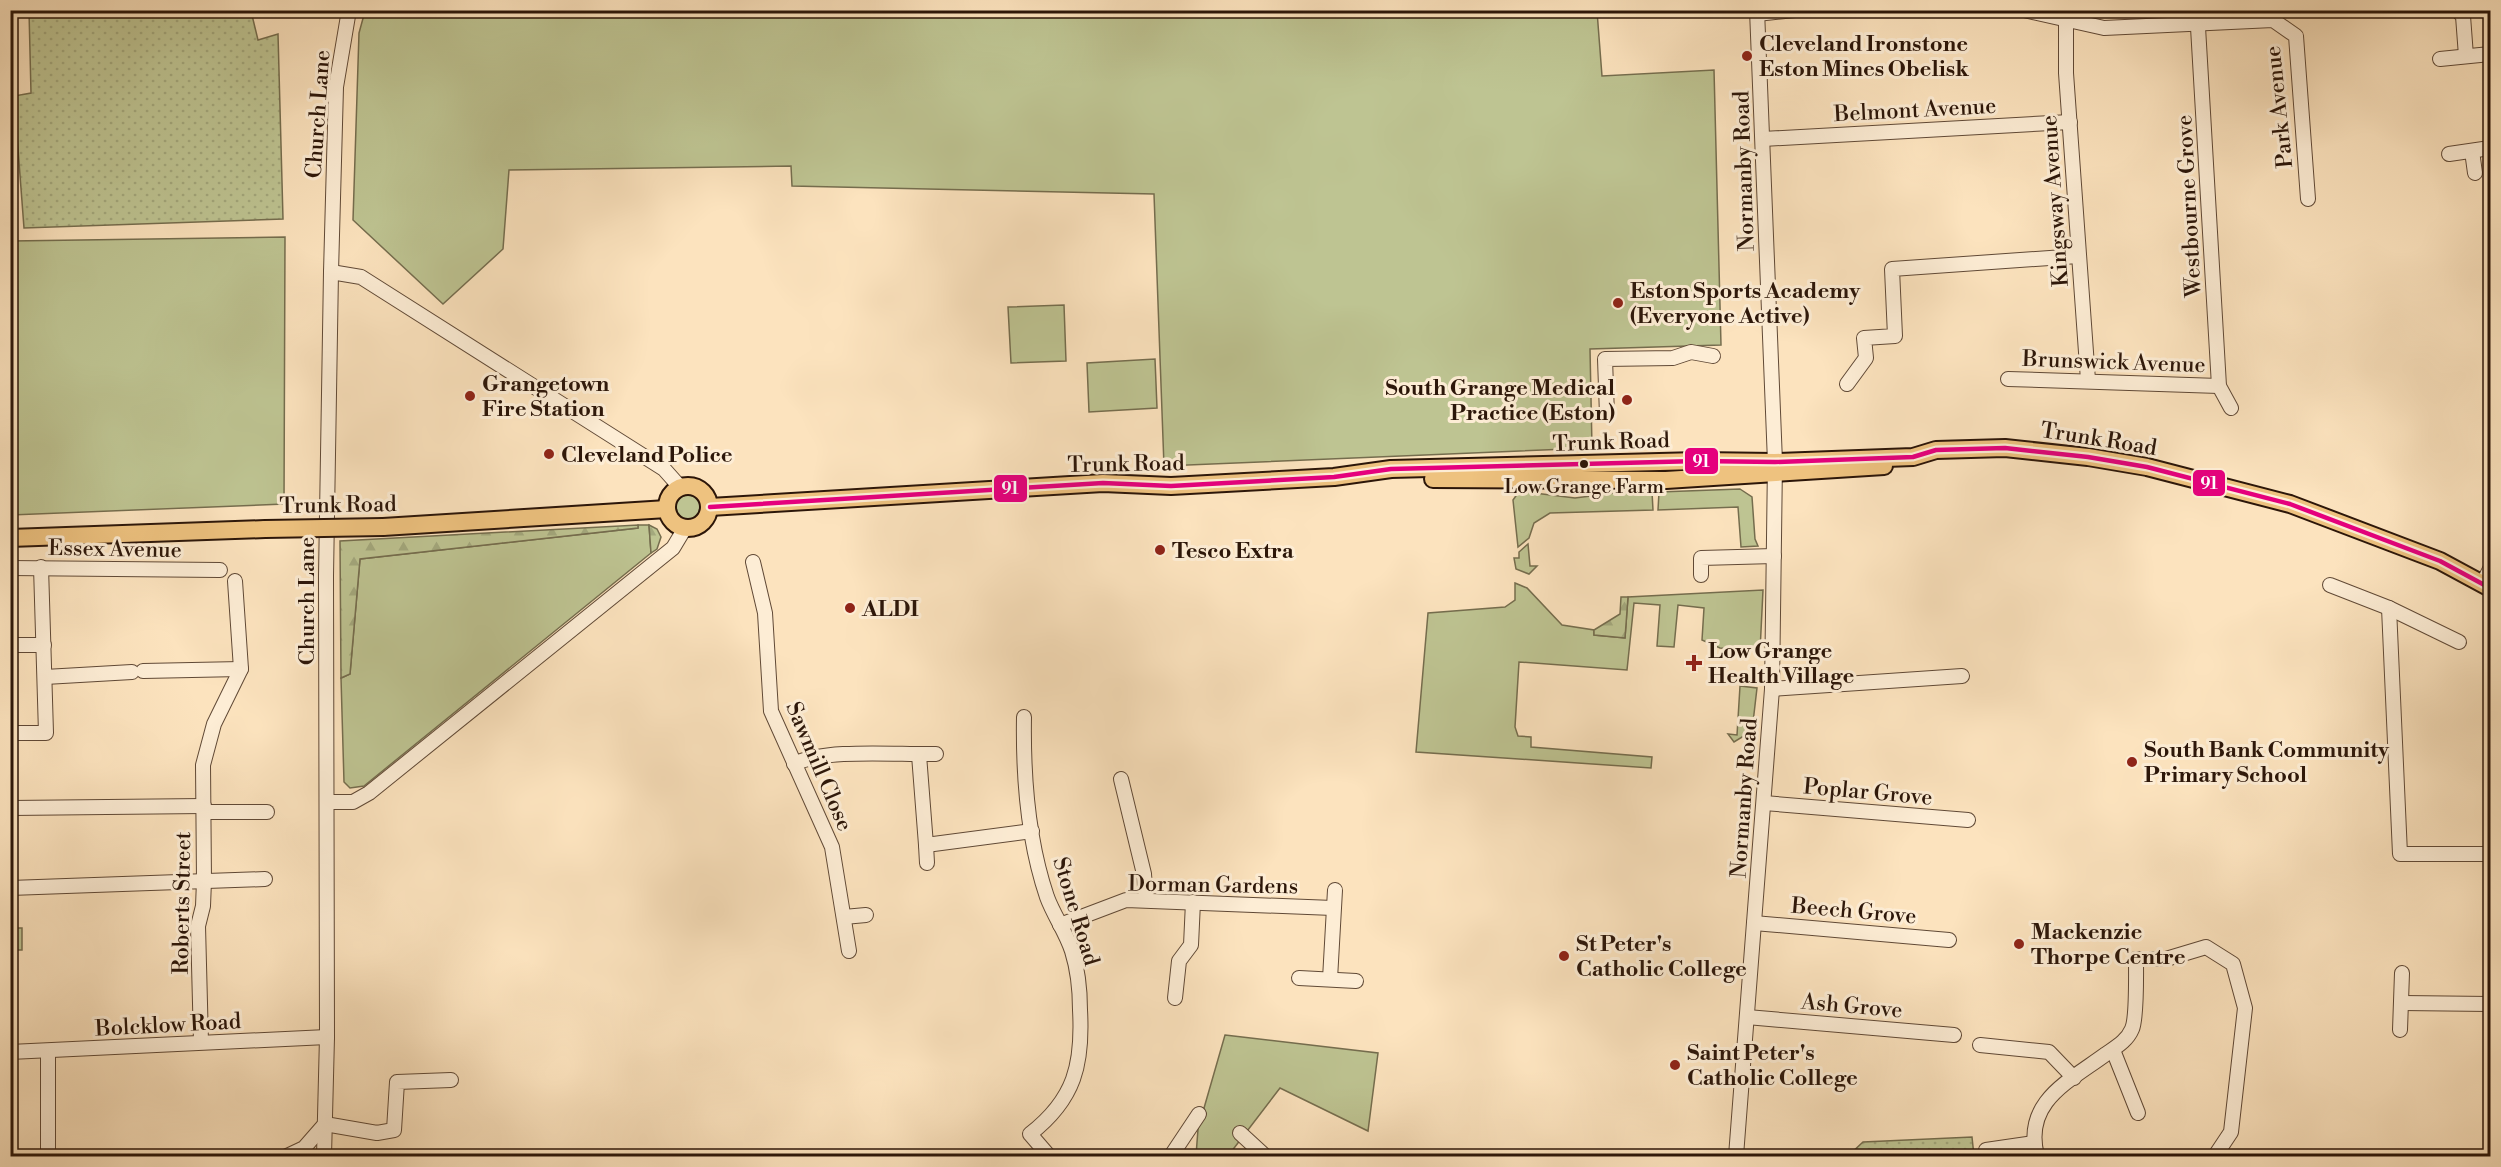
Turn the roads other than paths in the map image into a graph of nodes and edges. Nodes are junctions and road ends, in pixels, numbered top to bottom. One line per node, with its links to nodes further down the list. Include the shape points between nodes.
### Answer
1 (349, 10): 19 (street, Church Lane, via 336,87)
2 (1795, 10): 5 (street)
3 (2024, 10): 7 (street, Park Avenue)
4 (2457, 10): 9 (street, via 2463,16)
5 (1757, 12): 12 (street, Normanby Road)
6 (2198, 17): 7 (street, Park Avenue, via 2104,28); 17 (street, Park Avenue, via 2272,20 2296,36); 24 (street, Westbourne Grove)
7 (2066, 20): 11 (street, Kingsway Avenue)
8 (2490, 54): 9 (street)
9 (2466, 56): 10 (street)
10 (2440, 59)
11 (2070, 122): 12 (street, Belmont Avenue); 18 (street, Kingsway Avenue)
12 (1763, 139): 27 (street, Normanby Road)
13 (2490, 148): 14 (street)
14 (2472, 151): 15 (street); 16 (street)
15 (2449, 154)
16 (2475, 173)
17 (2308, 199)
18 (2078, 256): 22 (street, Kingsway Avenue); 23 (street, via 1892,269 1895,336 1864,338 1866,358)
19 (331, 272): 28 (street, via 361,277 664,469); 56 (street, Church Lane)
20 (1713, 356): 26 (street, via 1691,352 1673,358 1605,359)
21 (2008, 379): 22 (street, Brunswick Avenue)
22 (2088, 380): 24 (street, Brunswick Avenue)
23 (1847, 384)
24 (2219, 386): 25 (street)
25 (2231, 408)
26 (1607, 415)
27 (1775, 468): 29 (main road, Trunk Road, via 1698,461 1391,469 1334,477 1171,486 1103,483); 33 (street, Normanby Road); 39 (main road, Trunk Road, via 1913,457 1936,450 2005,448 2118,462 2322,514)
28 (680, 487): 29 (main road, via 700,489); 30 (main road, via 670,496)
29 (710, 507): 31 (main road, via 702,523)
30 (667, 509): 31 (main road, via 672,522); 32 (main road, Trunk Road, bridge, via 383,527)
31 (685, 528): 56 (street, via 673,548 369,794 353,802)
32 (10, 538)
33 (1774, 556): 38 (street, via 1701,558); 49 (street, Normanby Road)
34 (753, 562): 54 (street, Sawmill Close, via 765,613 771,711)
35 (41, 567): 36 (street, Essex Avenue); 37 (street, Essex Avenue); 45 (street)
36 (10, 568)
37 (220, 570)
38 (1701, 575)
39 (2488, 580)
40 (235, 581): 46 (street)
41 (2330, 585): 42 (street)
42 (2389, 608): 43 (street); 64 (street, via 2400,854)
43 (2459, 642)
44 (10, 645): 45 (street)
45 (44, 645): 48 (street)
46 (241, 669): 48 (street); 59 (street, Roberts Street, via 214,724 203,765)
47 (1962, 676): 49 (street)
48 (45, 677): 51 (street, via 46,727)
49 (1772, 689): 57 (street, Normanby Road)
50 (1024, 717): 62 (street, Stone Road, via 1023,756)
51 (10, 733)
52 (919, 754): 53 (street); 54 (street, via 806,758); 63 (street)
53 (936, 754)
54 (794, 764): 74 (street, Sawmill Close, via 832,847)
55 (1121, 779): 70 (street, via 1144,874)
56 (328, 802): 89 (street, Church Lane)
57 (1764, 803): 61 (street, Poplar Grove); 75 (street, Normanby Road)
58 (10, 807): 59 (street)
59 (204, 809): 60 (street); 67 (street, Roberts Street)
60 (267, 812)
61 (1968, 820)
62 (1032, 831): 63 (street); 76 (street, Stone Road, via 1047,897)
63 (926, 845): 65 (street)
64 (2490, 854)
65 (927, 863)
66 (265, 879): 67 (street)
67 (204, 881): 68 (street); 90 (street, Roberts Street, via 198,926)
68 (10, 888)
69 (1335, 890): 72 (street)
70 (1146, 900): 71 (street, Dorman Gardens); 76 (street, Dorman Gardens, via 1126,900)
71 (1193, 902): 72 (street, Dorman Gardens); 83 (street, via 1191,945 1179,961)
72 (1334, 908): 81 (street)
73 (866, 915): 74 (street)
74 (844, 917): 78 (street, Sawmill Close)
75 (1754, 923): 77 (street, Beech Grove); 86 (street, Normanby Road)
76 (1060, 925): 106 (street, Stone Road, via 1076,972 1082,1046 1069,1092 1051,1117 1030,1134)
77 (1949, 940)
78 (849, 951)
79 (2402, 973): 84 (street)
80 (1299, 978): 81 (street)
81 (1330, 979): 82 (street)
82 (1356, 981)
83 (1175, 998)
84 (2402, 1002): 85 (street); 87 (street)
85 (2490, 1004)
86 (1747, 1017): 88 (street, Ash Grove); 109 (street, Normanby Road)
87 (2400, 1030)
88 (1954, 1035)
89 (327, 1037): 90 (street, Bolcklow Road); 99 (street, Church Lane)
90 (201, 1042): 94 (street, Bolcklow Road)
91 (1980, 1045): 95 (street, via 2049,1052)
92 (2113, 1050): 95 (street); 97 (street); 110 (street, via 2133,1028 2136,959 2166,959 2206,947 2232,964 2245,1008 2231,1132)
93 (10, 1052): 94 (street, Bolcklow Road)
94 (48, 1052): 103 (street)
95 (2074, 1078): 102 (street, via 2042,1104 2036,1120)
96 (452, 1080): 99 (street, via 397,1082 394,1130 377,1133)
97 (2138, 1113)
98 (1199, 1114): 107 (street)
99 (325, 1124): 104 (street, via 304,1148); 105 (street, Church Lane)
100 (1240, 1133): 108 (street)
101 (1986, 1150): 102 (street)
102 (2035, 1150)
103 (48, 1156)
104 (287, 1156)
105 (324, 1156)
106 (1048, 1156)
107 (1171, 1156)
108 (1265, 1156)
109 (1736, 1156)
110 (2215, 1156)

